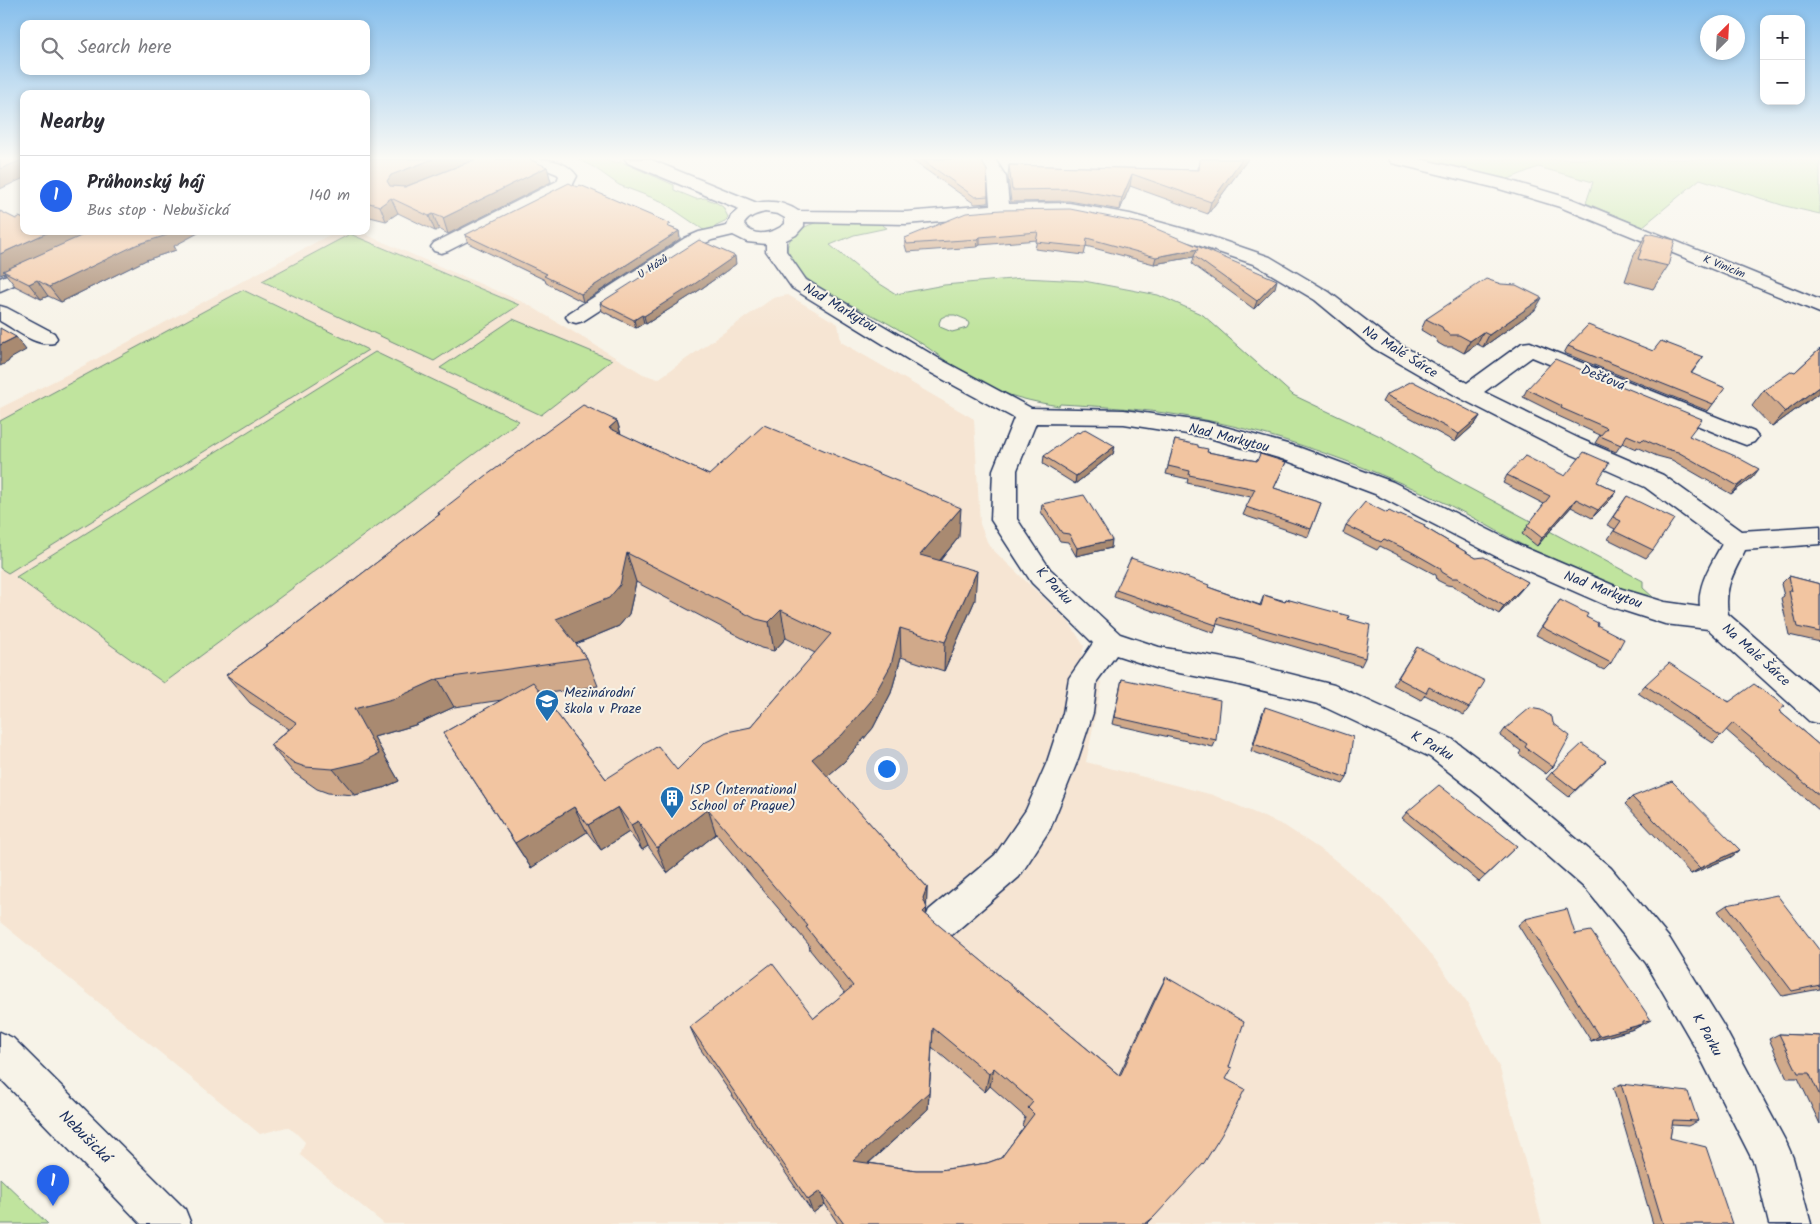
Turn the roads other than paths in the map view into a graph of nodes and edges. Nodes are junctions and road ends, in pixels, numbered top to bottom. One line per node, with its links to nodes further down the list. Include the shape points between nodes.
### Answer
1 (502, 216): 10 (street)
2 (740, 216): 8 (street, via 735,224)
3 (794, 216): 9 (street, via 795,226 791,231)
4 (801, 216): 5 (street, Na Malé Šárce)
5 (928, 216)
6 (1108, 216): 17 (street, Na Malé Šárce, via 1199,239 1262,261 1322,296 1381,343)
7 (1598, 216): 13 (street, K Vinicím)
8 (736, 229): 9 (street, via 748,237); 15 (street, U Házů, via 692,242)
9 (776, 238): 18 (street, Nad Markytou, via 776,250 799,284)
10 (441, 247)
11 (62, 256): 12 (street)
12 (0, 286)
13 (1820, 307)
14 (0, 312): 16 (street)
15 (576, 317)
16 (46, 338)
17 (1468, 393): 19 (street, Dešťová, via 1530,348); 21 (street, Na Malé Šárce, via 1572,445 1654,481)
18 (1027, 415): 22 (street, Nad Markytou, via 1124,417 1207,430 1290,453 1384,488 1512,553 1613,597 1665,612); 23 (street, K Parku, via 1005,470 1004,520 1041,576)
19 (1746, 438)
20 (1820, 535): 21 (street)
21 (1736, 541): 22 (street, Na Malé Šárce, via 1712,596)
22 (1715, 619): 24 (street, Na Malé Šárce)
23 (1110, 642): 25 (street, via 1084,678 1078,713 1065,754 1039,819 1007,866); 28 (street, K Parku, via 1159,658 1324,693 1441,748 1492,787 1599,880 1658,951 1710,1038 1773,1158)
24 (1820, 712)
25 (941, 922)
26 (0, 1051): 27 (street, Nebušická)
27 (170, 1224)
28 (1790, 1224)

